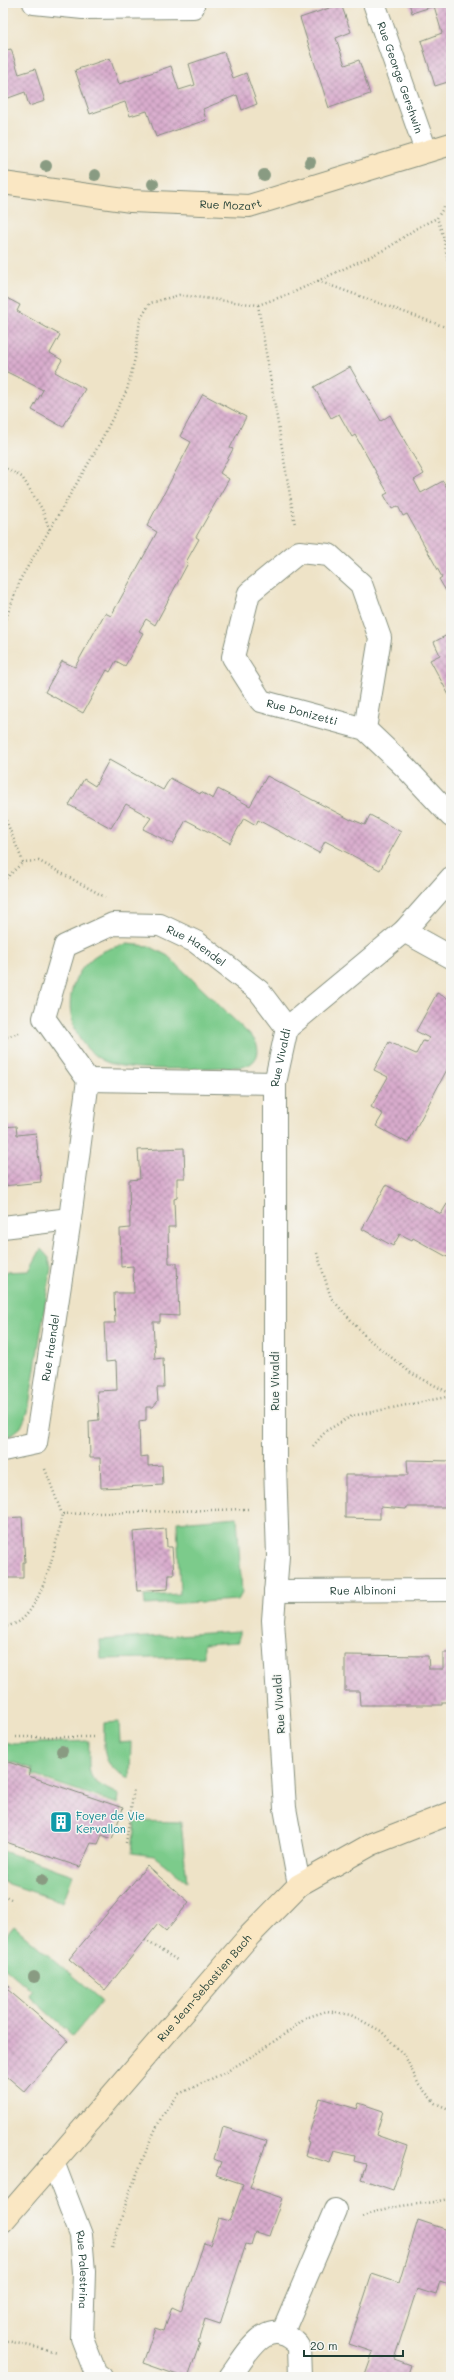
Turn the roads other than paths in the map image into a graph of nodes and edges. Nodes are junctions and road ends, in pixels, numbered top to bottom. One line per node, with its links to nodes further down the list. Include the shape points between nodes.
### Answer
1 (34, 3): 3 (street, via 83,8)
2 (374, 3): 5 (street, Rue George Gershwin)
3 (193, 7)
4 (451, 144): 5 (street, Rue Mozart)
5 (426, 151): 6 (street, Rue Mozart, via 250,206 131,200)
6 (3, 183)
7 (365, 729): 7 (street, Rue Donizetti, via 261,701 233,657 248,593 299,552 329,556 361,584 380,638); 8 (street, Rue Donizetti)
8 (451, 816)
9 (451, 878): 10 (street)
10 (404, 931): 11 (street); 12 (street, Rue Vivaldi)
11 (451, 957)
12 (286, 1028): 13 (street, Rue Haendel, via 259,991 196,942 160,925 113,924 65,946 44,1018); 14 (street, Rue Vivaldi)
13 (88, 1080): 14 (street); 15 (street, Rue Haendel)
14 (275, 1083): 19 (street, Rue Vivaldi, via 275,1465 278,1556)
15 (70, 1219): 16 (street); 17 (street, Rue Haendel, via 36,1443)
16 (3, 1227)
17 (3, 1450)
18 (451, 1590): 19 (street, Rue Albinoni)
19 (275, 1591): 21 (street, Rue Vivaldi, via 273,1620 285,1808)
20 (451, 1813): 21 (street, Rue Jean-Sebastien Bach, via 372,1844)
21 (299, 1885): 22 (street, Rue Jean-Sebastien Bach, via 250,1935)
22 (53, 2162): 24 (street, Rue Jean-Sebastien Bach); 26 (street, Rue Palestrina, via 81,2235 84,2272 82,2338 96,2374)
23 (335, 2210): 25 (street)
24 (3, 2221)
25 (282, 2334): 27 (street, via 259,2337); 28 (street, via 293,2339 299,2346)
26 (101, 2377)
27 (230, 2377)
28 (300, 2377)

